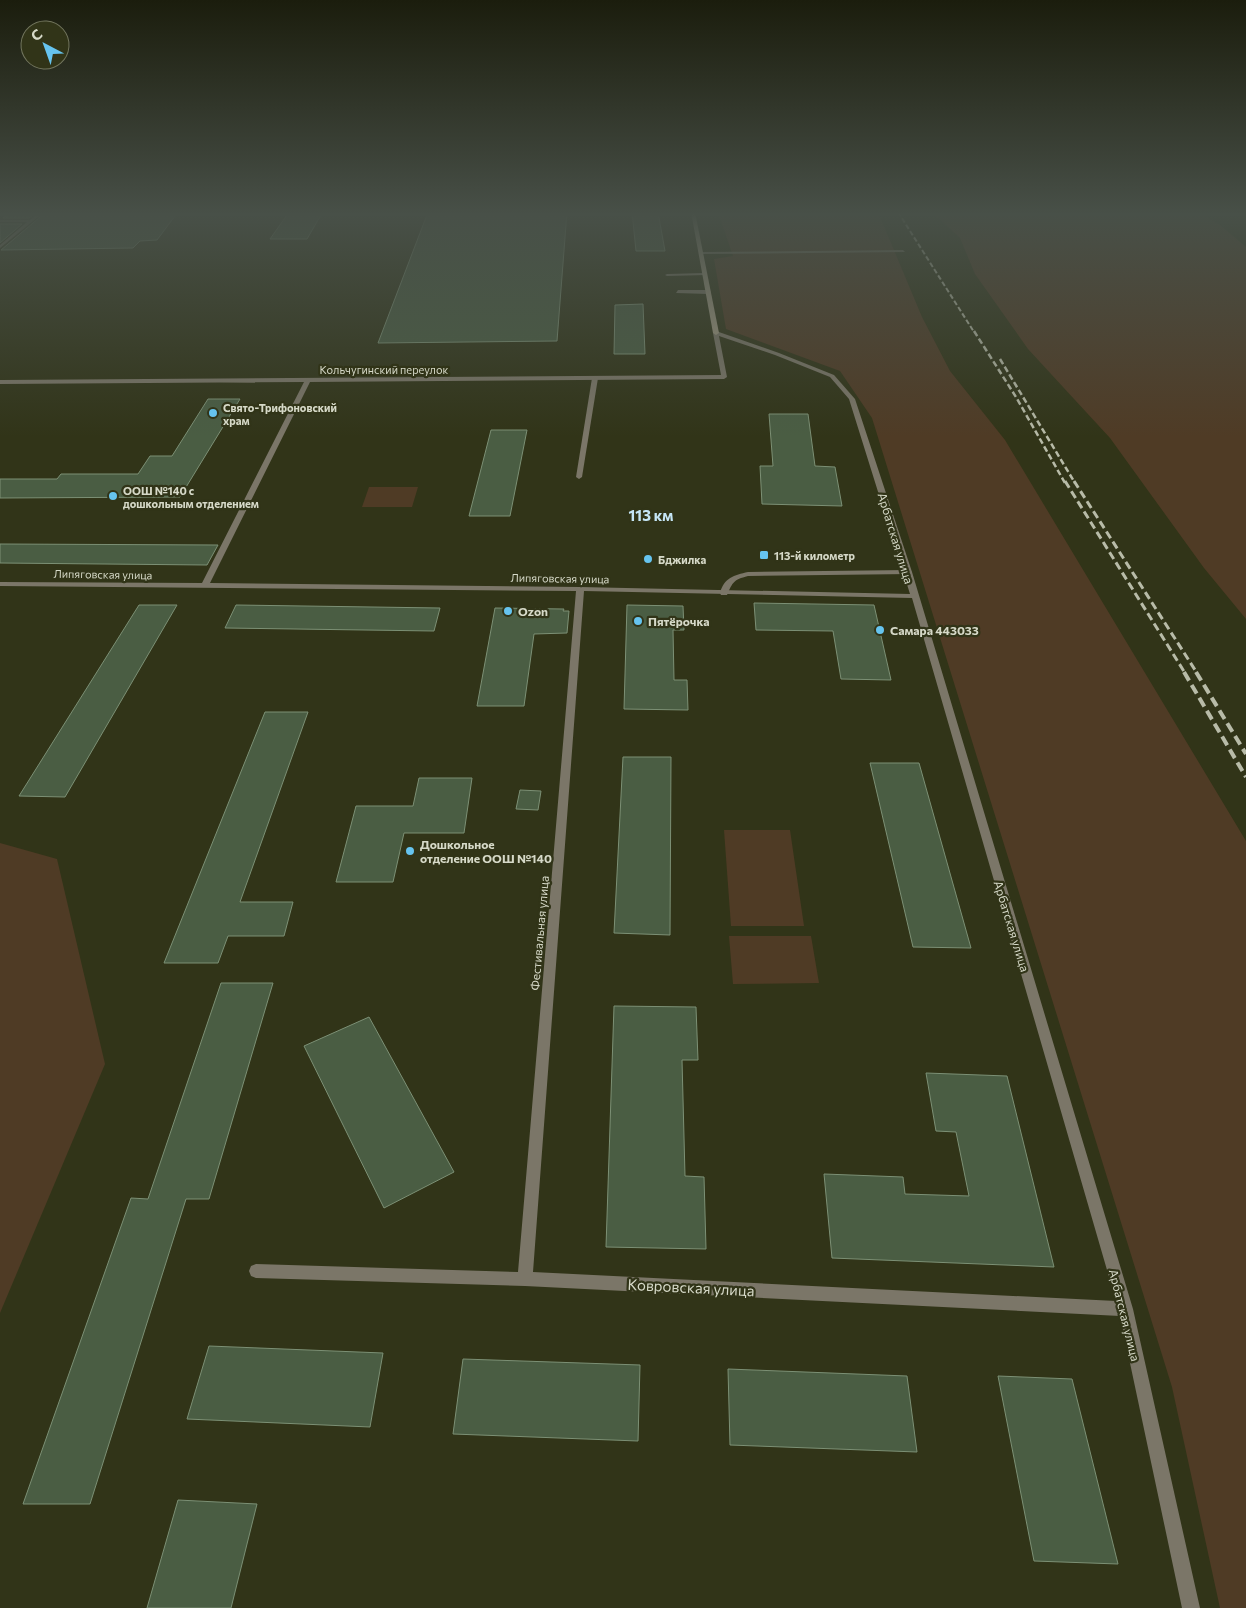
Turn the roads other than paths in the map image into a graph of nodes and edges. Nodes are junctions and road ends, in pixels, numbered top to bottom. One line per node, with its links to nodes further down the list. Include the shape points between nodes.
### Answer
1 (707, 287): 3 (street)
2 (678, 292): 3 (street)
3 (708, 292): 4 (street)
4 (716, 333): 5 (street, Кольчугинский переулок, via 724,377); 9 (street, Арбатская улица, via 832,376 852,398)
5 (595, 378): 6 (street, Кольчугинский переулок); 8 (street)
6 (308, 379): 7 (street, Кольчугинский переулок); 11 (street)
7 (0, 382)
8 (579, 478)
9 (908, 572): 13 (street, via 748,574 726,582); 14 (street, Арбатская улица)
10 (0, 584): 11 (street, Липяговская улица)
11 (205, 586): 12 (street, Липяговская улица)
12 (580, 589): 13 (street, Липяговская улица); 16 (street, Фестивальная улица)
13 (724, 593): 14 (street, Липяговская улица)
14 (914, 596): 17 (street, Арбатская улица)
15 (256, 1272): 16 (street, Ковровская улица)
16 (526, 1279): 17 (street, Ковровская улица)
17 (1126, 1309): 18 (street, Арбатская улица)
18 (1191, 1608)

